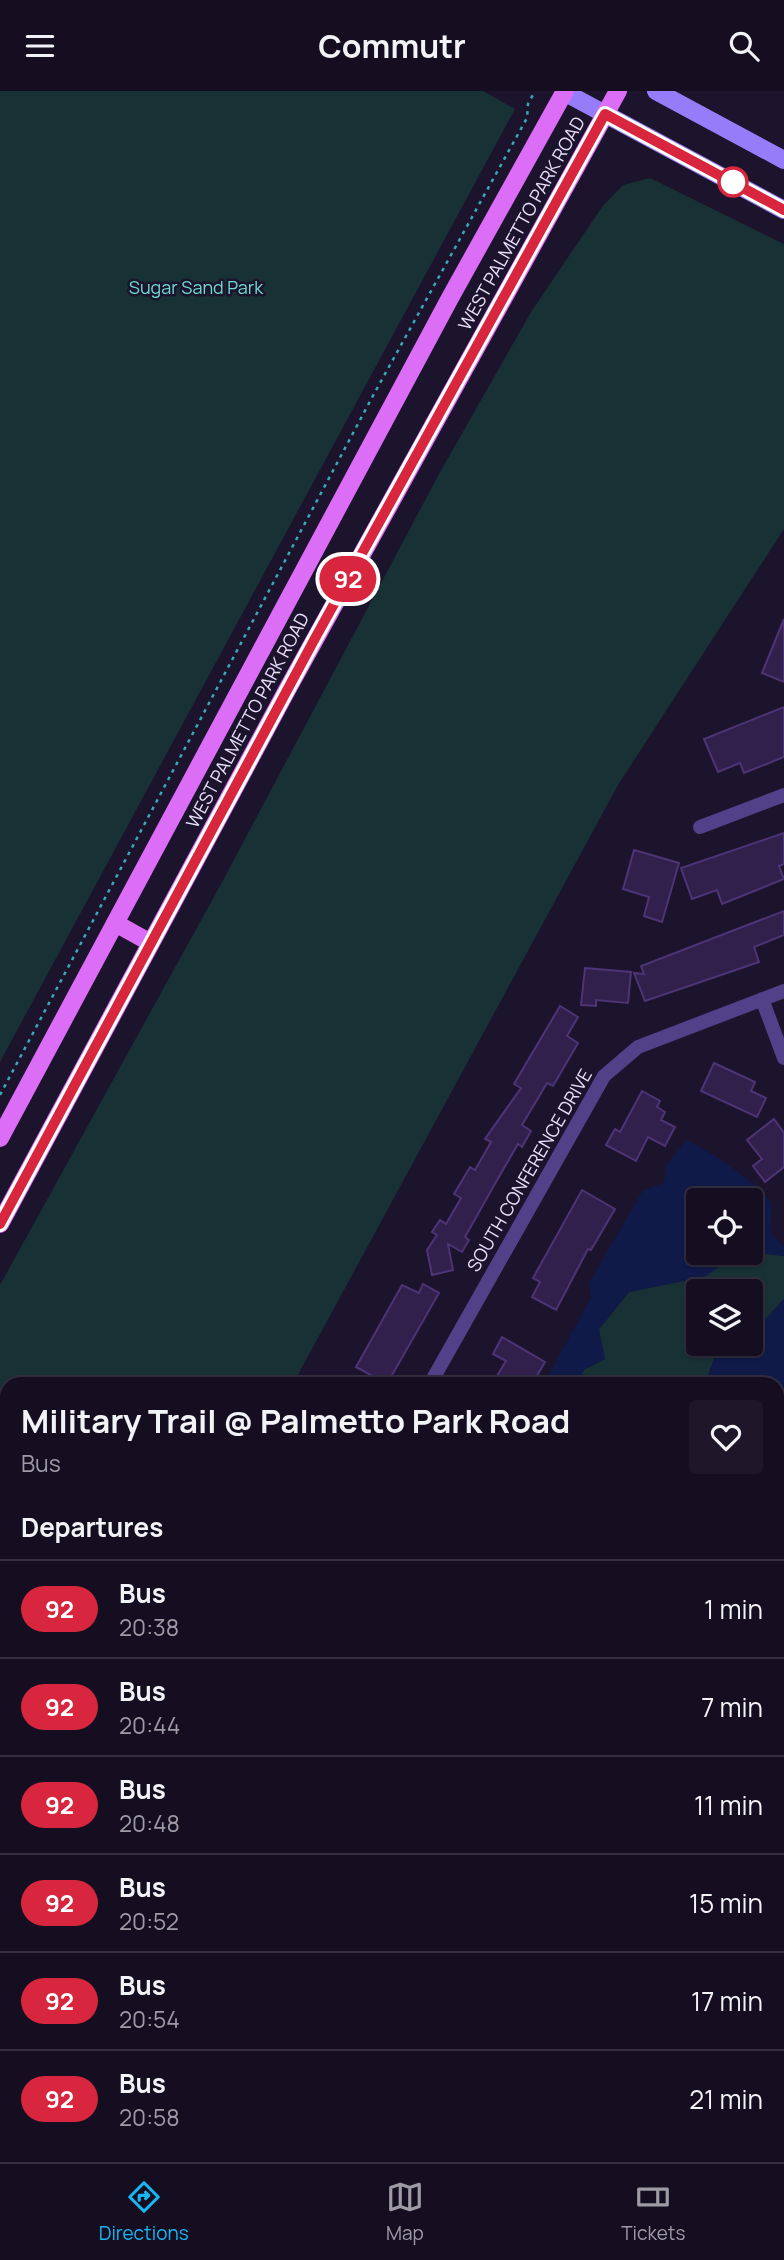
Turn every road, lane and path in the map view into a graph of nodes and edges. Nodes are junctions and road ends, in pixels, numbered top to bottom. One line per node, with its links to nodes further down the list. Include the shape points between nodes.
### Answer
1 (535, 91): 15 (path, via 527,118 375,392)
2 (618, 91): 5 (main road, WEST PALMETTO PARK ROAD)
3 (656, 91): 6 (main road)
4 (565, 92): 5 (main road); 10 (main road, WEST PALMETTO PARK ROAD)
5 (605, 114): 7 (main road); 11 (main road, WEST PALMETTO PARK ROAD)
6 (784, 160)
7 (784, 210)
8 (784, 795): 9 (street)
9 (700, 827)
10 (116, 923): 11 (main road); 16 (main road, WEST PALMETTO PARK ROAD)
11 (151, 943): 17 (main road, WEST PALMETTO PARK ROAD)
12 (784, 991): 13 (street, SOUTH CONFERENCE DRIVE)
13 (762, 999): 14 (street); 18 (street, SOUTH CONFERENCE DRIVE, via 638,1047 604,1076)
14 (784, 1058)
15 (0, 1095)
16 (0, 1138)
17 (0, 1224)
18 (434, 1377)

